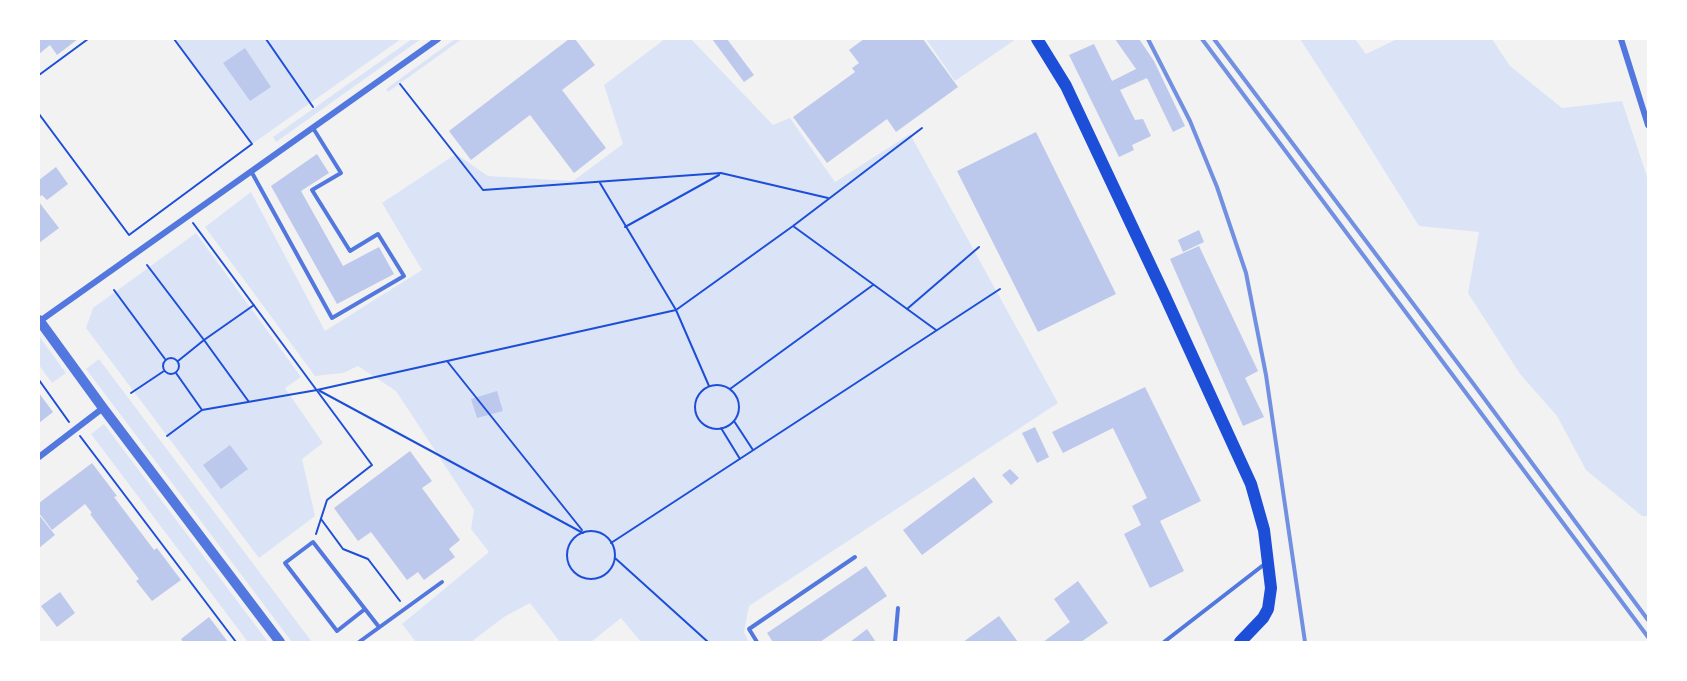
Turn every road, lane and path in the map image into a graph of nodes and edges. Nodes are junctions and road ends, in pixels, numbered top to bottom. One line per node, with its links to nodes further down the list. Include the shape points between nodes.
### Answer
1 (180, 39): 7 (path)
2 (266, 39): 10 (path)
3 (438, 39): 13 (street)
4 (1037, 39): 59 (main road, via 1066,86 1238,454 1251,484)
5 (1623, 39): 12 (street)
6 (86, 40): 8 (path)
7 (175, 40): 11 (path, via 252,144 129,235)
8 (39, 75)
9 (400, 84): 17 (path, via 483,190)
10 (313, 107)
11 (39, 114)
12 (1648, 125)
13 (313, 127): 15 (street); 15 (lane, via 341,173 312,190 318,200 350,252 378,234 404,276 332,318)
14 (922, 128): 18 (path)
15 (250, 171): 30 (street)
16 (721, 173): 17 (path); 18 (path); 20 (path)
17 (600, 182): 20 (path)
18 (829, 198): 19 (path)
19 (793, 226): 24 (path); 29 (path)
20 (625, 227): 29 (path)
21 (197, 228): 27 (path)
22 (979, 247): 28 (path)
23 (147, 265): 32 (path)
24 (874, 284): 28 (path); 40 (path)
25 (1000, 289): 31 (path)
26 (114, 290): 33 (path)
27 (254, 305): 32 (path); 41 (path)
28 (907, 309): 31 (path)
29 (676, 310): 35 (path); 39 (path)
30 (39, 320): 44 (street)
31 (937, 330): 50 (path)
32 (204, 340): 34 (path); 43 (path)
33 (165, 359): 34 (path, via 172,357); 36 (path)
34 (178, 361): 37 (path)
35 (447, 361): 41 (path); 54 (path)
36 (164, 371): 37 (path); 42 (path)
37 (176, 373): 45 (path)
38 (39, 380): 48 (path)
39 (709, 386): 40 (path); 47 (path, via 698,395 695,409 701,422)
40 (730, 389): 46 (path, via 739,408)
41 (317, 390): 43 (path); 53 (path, via 372,465 327,500); 54 (path)
42 (131, 393)
43 (249, 402): 45 (path)
44 (103, 408): 48 (street); 66 (street)
45 (202, 410): 49 (path)
46 (734, 421): 47 (path); 50 (path)
47 (721, 428): 52 (path)
48 (75, 429): 51 (street); 65 (path)
49 (167, 436)
50 (753, 450): 52 (path)
51 (39, 457)
52 (740, 459): 56 (path)
53 (321, 519): 55 (path); 61 (path, via 343,549 368,559)
54 (583, 533): 56 (path, via 599,533); 58 (path, via 576,537 567,558 580,577 595,579 608,572)
55 (313, 542): 63 (lane); 63 (lane, via 285,563 337,631)
56 (611, 543): 58 (path)
57 (855, 557): 69 (lane, via 749,629)
58 (615, 558): 68 (path)
59 (1269, 561): 71 (lane); 72 (main road, via 1268,609 1255,629)
60 (442, 582): 61 (lane)
61 (405, 608): 64 (lane)
62 (898, 608): 70 (lane)
63 (365, 609): 64 (lane)
64 (379, 627): 67 (lane)
65 (236, 642)
66 (280, 642)
67 (359, 642)
68 (708, 642)
69 (757, 642)
70 (895, 642)
71 (1164, 642)
72 (1240, 642)

